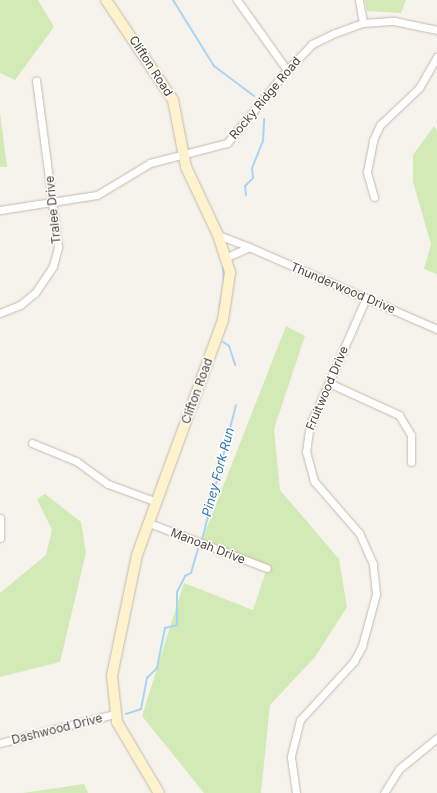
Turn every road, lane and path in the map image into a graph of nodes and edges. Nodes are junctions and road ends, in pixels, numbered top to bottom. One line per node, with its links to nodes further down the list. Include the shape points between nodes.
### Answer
1 (106, 0): 9 (main road, Clifton Road, via 170,92 177,114)
2 (238, 0): 7 (street)
3 (359, 0): 4 (street)
4 (363, 23): 5 (street, Rocky Ridge Road, via 394,21); 7 (street, Rocky Ridge Road, via 312,44)
5 (437, 30)
6 (437, 57): 10 (street, via 419,88 380,125 373,140 366,160)
7 (287, 70): 9 (street, Rocky Ridge Road, via 227,142 212,150)
8 (36, 80): 11 (street, Tralee Drive)
9 (182, 154): 11 (street, Rocky Ridge Road, via 135,170 97,195); 13 (main road, Clifton Road, via 193,185)
10 (374, 197)
11 (54, 204): 12 (street, Rocky Ridge Road); 17 (street, Tralee Drive, via 58,247 53,266 35,293 20,305)
12 (0, 210)
13 (218, 235): 14 (street, Thunderwood Drive); 15 (main road, Clifton Road)
14 (249, 247): 15 (street); 16 (street, Thunderwood Drive)
15 (227, 257): 22 (main road, Clifton Road, via 231,278 227,306)
16 (366, 298): 18 (street, Thunderwood Drive); 19 (street, Fruitwood Drive)
17 (0, 313)
18 (437, 329)
19 (329, 383): 21 (street, via 399,415 411,435); 31 (street, Fruitwood Drive, via 306,438 308,468 323,492 359,533 373,564 376,594 362,646 354,660 300,720 291,756)
20 (32, 443): 22 (street, via 76,461 108,484)
21 (410, 462)
22 (156, 502): 24 (main road, Clifton Road)
23 (0, 518): 25 (street)
24 (149, 523): 26 (street, Manoah Drive); 27 (main road, Clifton Road, via 134,566 112,676)
25 (0, 538)
26 (268, 568)
27 (115, 714): 29 (street, Dashwood Drive); 30 (main road, Clifton Road)
28 (436, 740): 32 (street, via 399,769)
29 (0, 743)
30 (159, 793)
31 (296, 793)
32 (384, 793)

